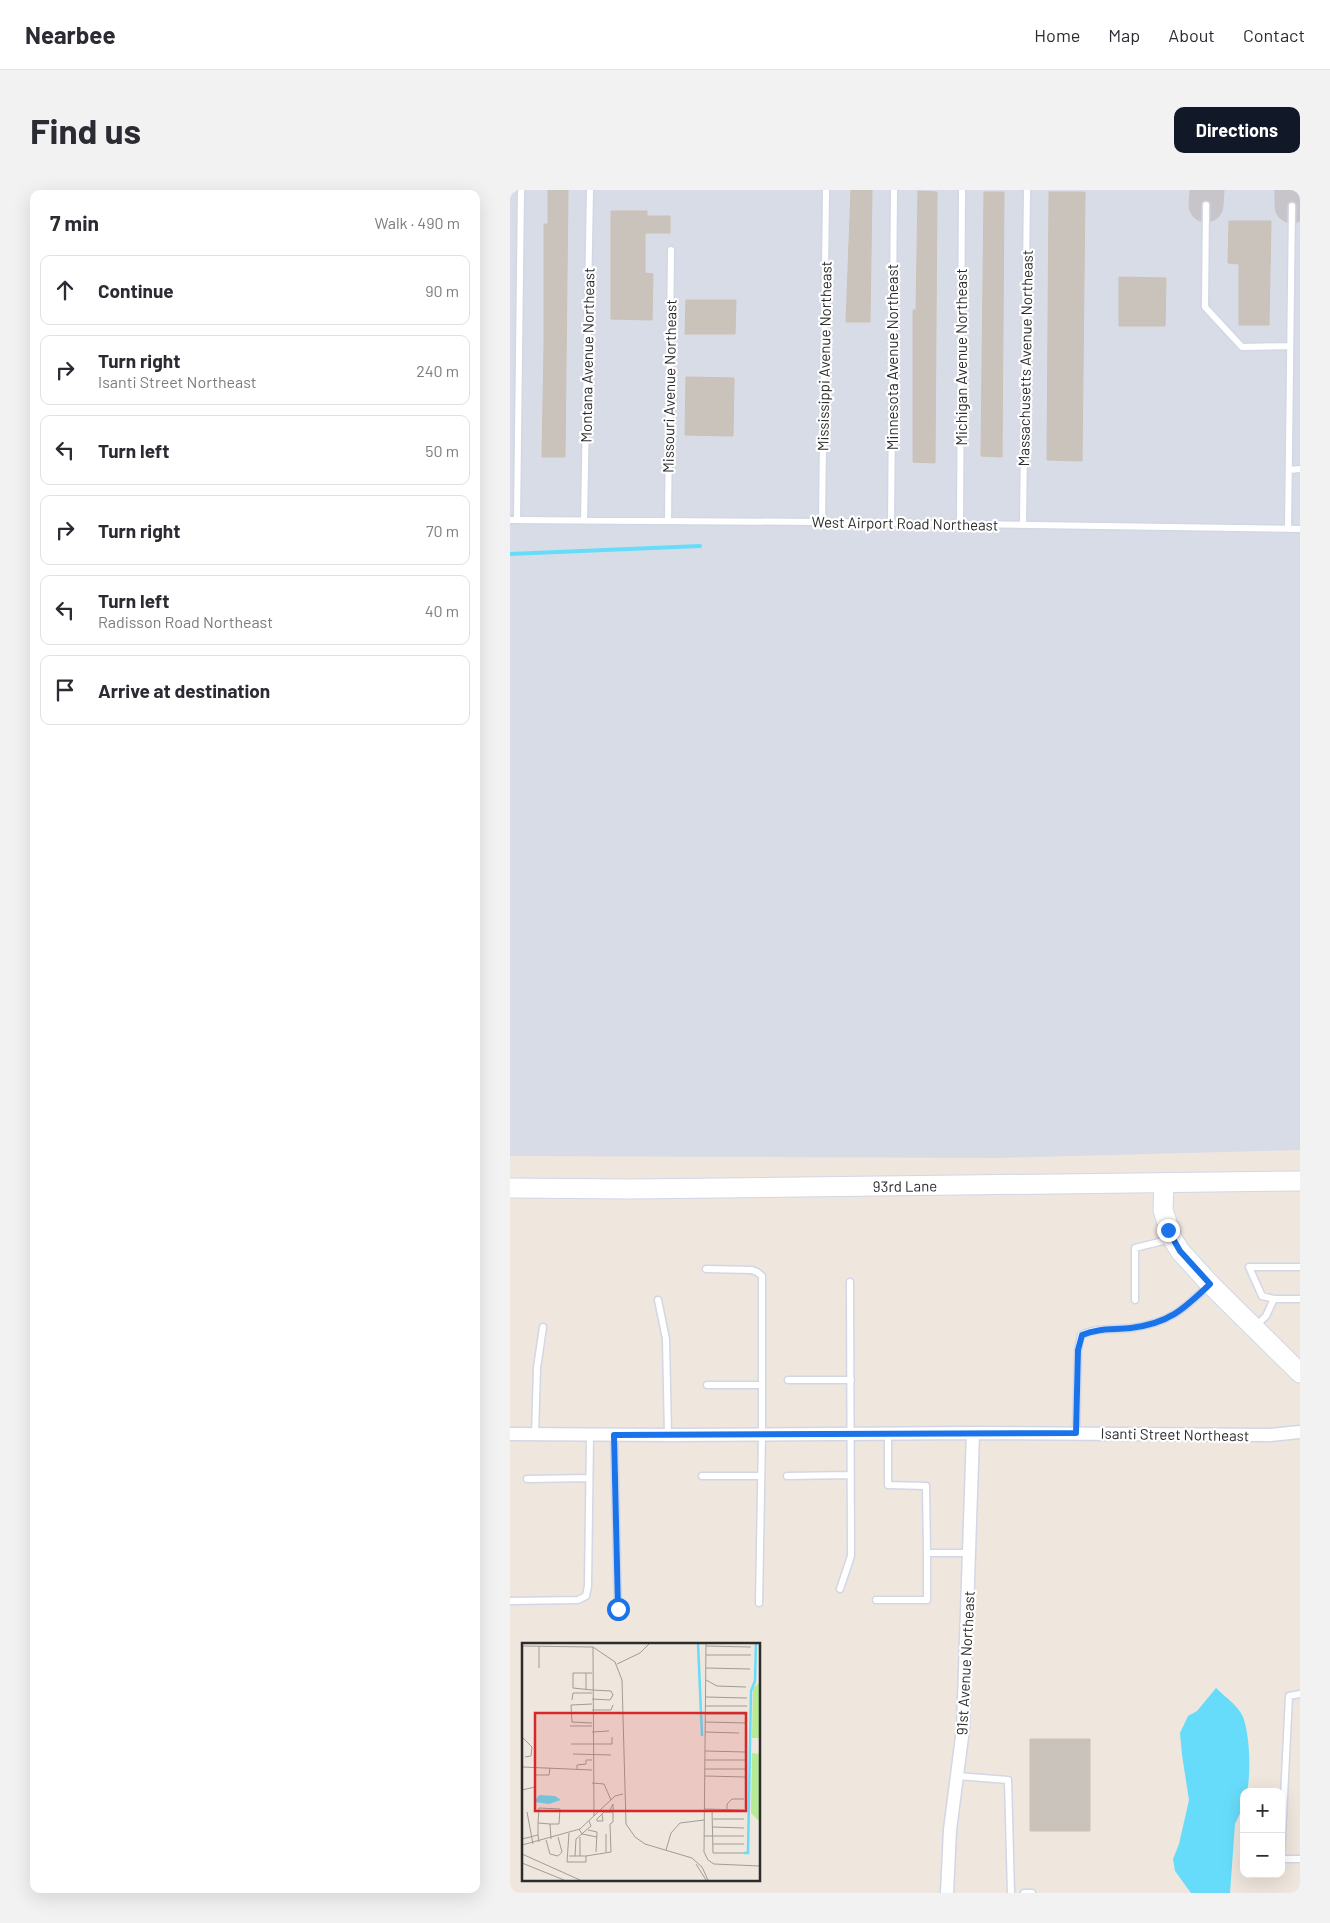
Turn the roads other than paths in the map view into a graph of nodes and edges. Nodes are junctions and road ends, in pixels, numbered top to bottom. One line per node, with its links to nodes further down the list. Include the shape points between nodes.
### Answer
1 (522, 190): 13 (lane)
2 (590, 190): 14 (lane, Montana Avenue Northeast)
3 (826, 190): 16 (lane, Mississippi Avenue Northeast)
4 (894, 190): 17 (lane, Minnesota Avenue Northeast)
5 (962, 190): 18 (lane, Michigan Avenue Northeast)
6 (1027, 190): 19 (lane, Massachusetts Avenue Northeast)
7 (1206, 205): 10 (lane, via 1205,307 1242,347)
8 (1292, 206): 10 (lane)
9 (671, 250): 15 (lane, Missouri Avenue Northeast)
10 (1290, 346): 12 (lane)
11 (1300, 469): 12 (lane)
12 (1289, 470): 20 (lane)
13 (513, 520): 14 (lane, West Airport Road Northeast)
14 (584, 521): 15 (lane, West Airport Road Northeast)
15 (668, 521): 16 (lane, West Airport Road Northeast)
16 (822, 522): 17 (lane, West Airport Road Northeast)
17 (891, 523): 18 (lane, West Airport Road Northeast)
18 (960, 524): 19 (lane, West Airport Road Northeast)
19 (1023, 525): 20 (lane, West Airport Road Northeast)
20 (1288, 529): 21 (lane, West Airport Road Northeast)
21 (1300, 529)
22 (1300, 1182): 23 (street, 93rd Lane)
23 (1164, 1184): 24 (street, 93rd Lane); 25 (street, via 1164,1210)
24 (510, 1188)
25 (1172, 1238): 29 (street); 33 (lane, via 1135,1248)
26 (1300, 1267): 30 (lane, via 1249,1267 1262,1296)
27 (706, 1269): 39 (lane, via 752,1270 762,1276)
28 (850, 1282): 38 (lane)
29 (1210, 1284): 35 (street); 43 (lane, via 1184,1309 1167,1319 1132,1328 1091,1330 1082,1335 1078,1350)
30 (1274, 1299): 31 (lane); 35 (lane, via 1266,1316)
31 (1300, 1299)
32 (658, 1300): 50 (lane, via 666,1339)
33 (1135, 1300)
34 (543, 1327): 47 (lane, via 537,1368)
35 (1254, 1327): 36 (street)
36 (1300, 1373)
37 (788, 1380): 38 (lane)
38 (851, 1380): 45 (lane)
39 (762, 1384): 40 (lane); 51 (lane)
40 (707, 1385)
41 (1300, 1432): 43 (street, Isanti Street Northeast, via 1270,1436)
42 (973, 1433): 43 (street, Isanti Street Northeast); 46 (street, Isanti Street Northeast); 58 (street, 91st Avenue Northeast)
43 (1076, 1433)
44 (510, 1434): 47 (street, Isanti Street Northeast)
45 (850, 1434): 46 (street, Isanti Street Northeast); 51 (street, Isanti Street Northeast); 52 (lane)
46 (888, 1434): 59 (lane, via 888,1485 926,1486)
47 (535, 1435): 48 (street, Isanti Street Northeast)
48 (590, 1435): 49 (street, Isanti Street Northeast); 56 (lane)
49 (614, 1435): 50 (street, Isanti Street Northeast); 64 (lane)
50 (668, 1435): 51 (street, Isanti Street Northeast)
51 (762, 1435): 54 (lane)
52 (850, 1475): 55 (lane); 60 (lane, via 851,1556)
53 (702, 1476): 54 (lane)
54 (761, 1476): 63 (lane)
55 (787, 1476)
56 (590, 1478): 57 (lane); 62 (lane, via 586,1596 578,1600)
57 (527, 1479)
58 (970, 1552): 59 (lane); 66 (street, 91st Avenue Northeast, via 963,1729)
59 (927, 1553): 61 (lane, via 927,1600)
60 (840, 1589)
61 (876, 1600)
62 (510, 1601)
63 (758, 1603)
64 (618, 1609)
65 (1300, 1694): 67 (lane, via 1289,1696)
66 (957, 1776): 70 (street, 91st Avenue Northeast, via 950,1830); 71 (lane, via 1008,1780)
67 (1282, 1833)
68 (1285, 1858): 69 (lane)
69 (1300, 1859)
70 (948, 1893)
71 (1010, 1893)
72 (1024, 1893): 73 (lane)
73 (1032, 1893)

